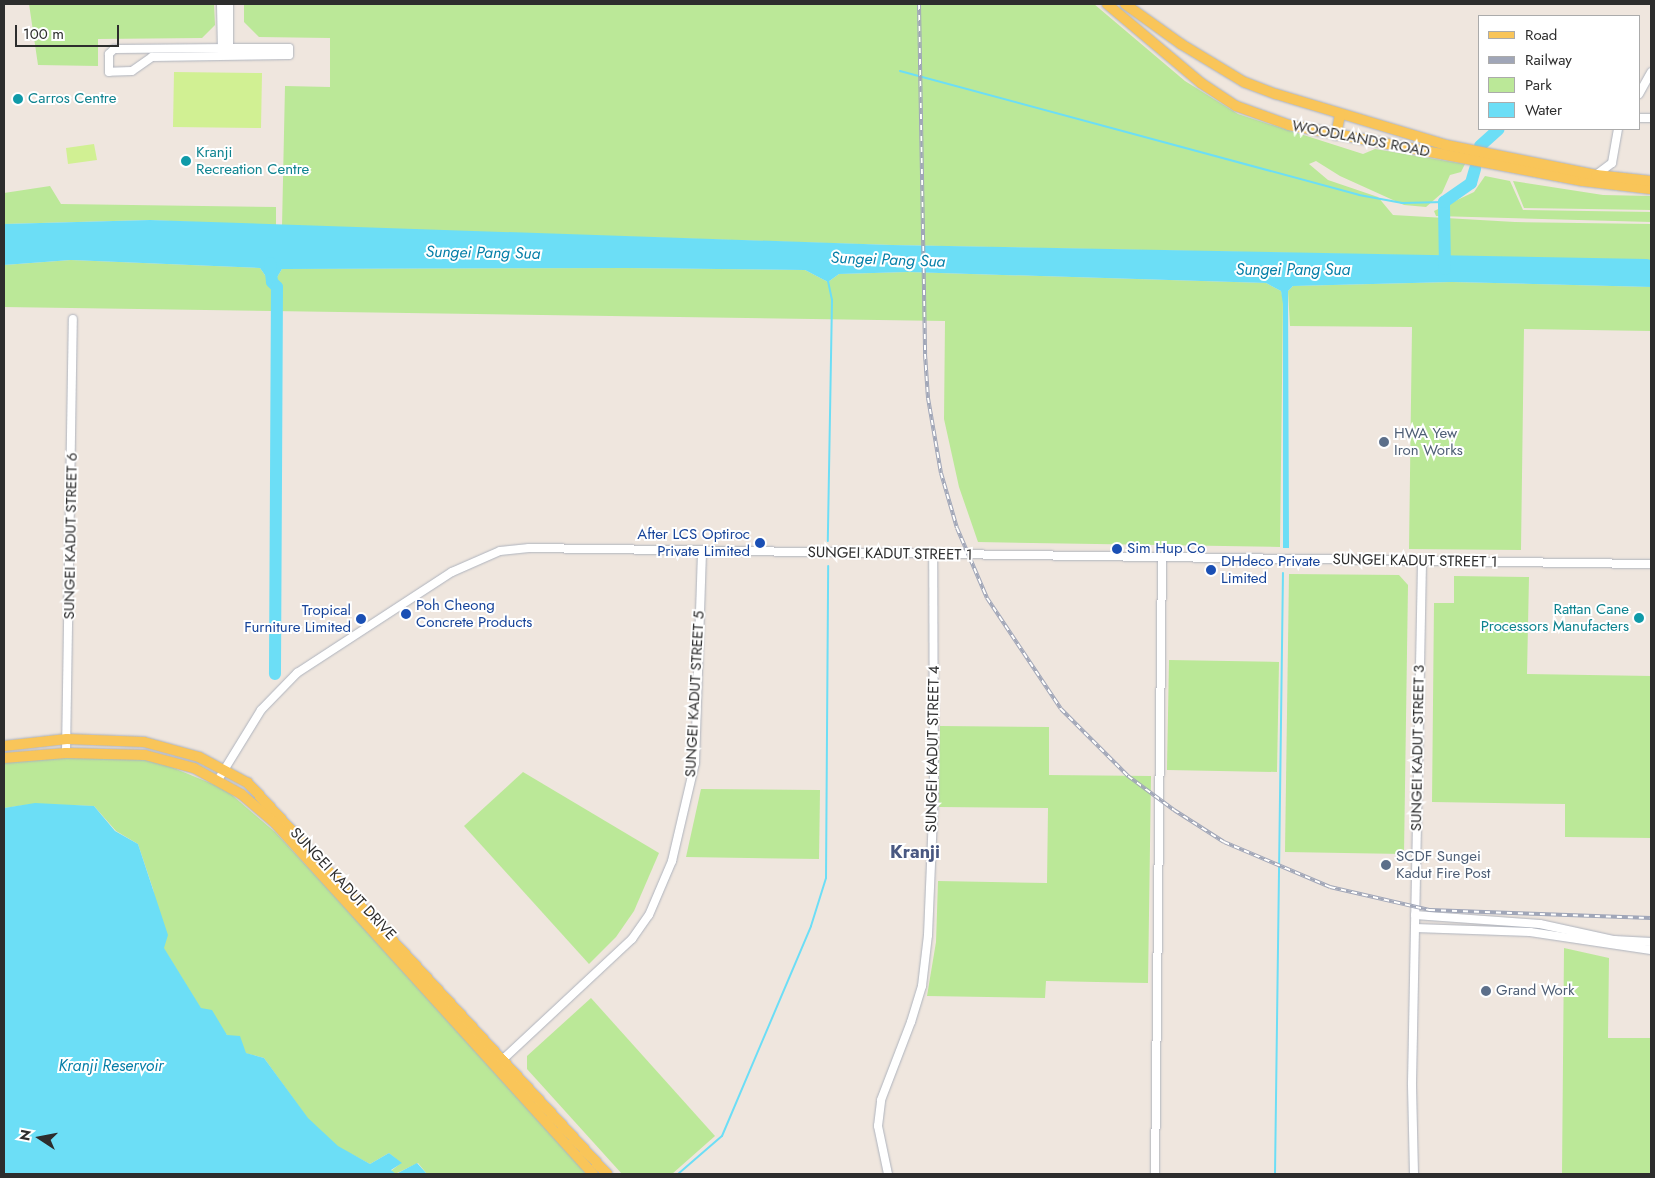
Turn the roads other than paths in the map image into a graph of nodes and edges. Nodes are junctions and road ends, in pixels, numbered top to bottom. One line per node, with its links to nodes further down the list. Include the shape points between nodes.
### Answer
1 (222, 4): 5 (street)
2 (229, 4): 5 (street)
3 (1107, 4): 10 (main road, WOODLANDS ROAD, via 1201,83 1236,106 1288,125)
4 (1125, 4): 8 (main road, WOODLANDS ROAD, via 1181,44 1244,82)
5 (226, 52): 5 (street, via 289,48 289,55); 5 (street, via 152,57 132,71 109,72 109,54 114,49)
6 (1651, 72): 7 (street)
7 (1640, 92)
8 (1340, 114): 10 (main road); 12 (main road, WOODLANDS ROAD, via 1446,145)
9 (1618, 130): 11 (street)
10 (1336, 135): 15 (main road, WOODLANDS ROAD, via 1583,181)
11 (1612, 163): 12 (street); 13 (street)
12 (1596, 175): 13 (main road, WOODLANDS ROAD)
13 (1627, 179): 14 (main road, WOODLANDS ROAD)
14 (1651, 181)
15 (1651, 189)
16 (73, 319): 22 (street, SUNGEI KADUT STREET 6)
17 (702, 551): 18 (street, SUNGEI KADUT STREET 1); 26 (street, SUNGEI KADUT STREET 1, via 529,548 477,560 452,572 297,673 261,710); 32 (street, SUNGEI KADUT STREET 5, via 695,763 672,862 648,915 632,939)
18 (933, 554): 19 (street, SUNGEI KADUT STREET 1); 35 (street, SUNGEI KADUT STREET 4, via 934,783 928,935 922,986 881,1100 878,1126)
19 (1162, 559): 20 (street, SUNGEI KADUT STREET 1); 36 (street)
20 (1422, 561): 21 (street, SUNGEI KADUT STREET 1); 28 (street, SUNGEI KADUT STREET 3)
21 (1651, 564)
22 (67, 738): 23 (main road, SUNGEI KADUT DRIVE); 24 (street, SUNGEI KADUT STREET 6); 26 (main road, SUNGEI KADUT DRIVE, via 144,742)
23 (4, 746)
24 (66, 753): 25 (main road, SUNGEI KADUT DRIVE); 27 (main road, SUNGEI KADUT DRIVE, via 145,755 194,768)
25 (4, 758)
26 (224, 768): 27 (street, SUNGEI KADUT STREET 1); 32 (main road, SUNGEI KADUT DRIVE, via 248,783 310,847)
27 (218, 780): 32 (main road, SUNGEI KADUT DRIVE, via 274,822)
28 (1416, 915): 29 (street, SUNGEI KADUT STREET 3); 30 (street, via 1540,924 1614,940)
29 (1415, 928): 31 (street, via 1530,932); 37 (street, SUNGEI KADUT STREET 3)
30 (1651, 942)
31 (1651, 950)
32 (499, 1063): 33 (main road, SUNGEI KADUT DRIVE); 34 (main road, SUNGEI KADUT DRIVE)
33 (593, 1174)
34 (607, 1174)
35 (888, 1174)
36 (1154, 1174)
37 (1414, 1174)

